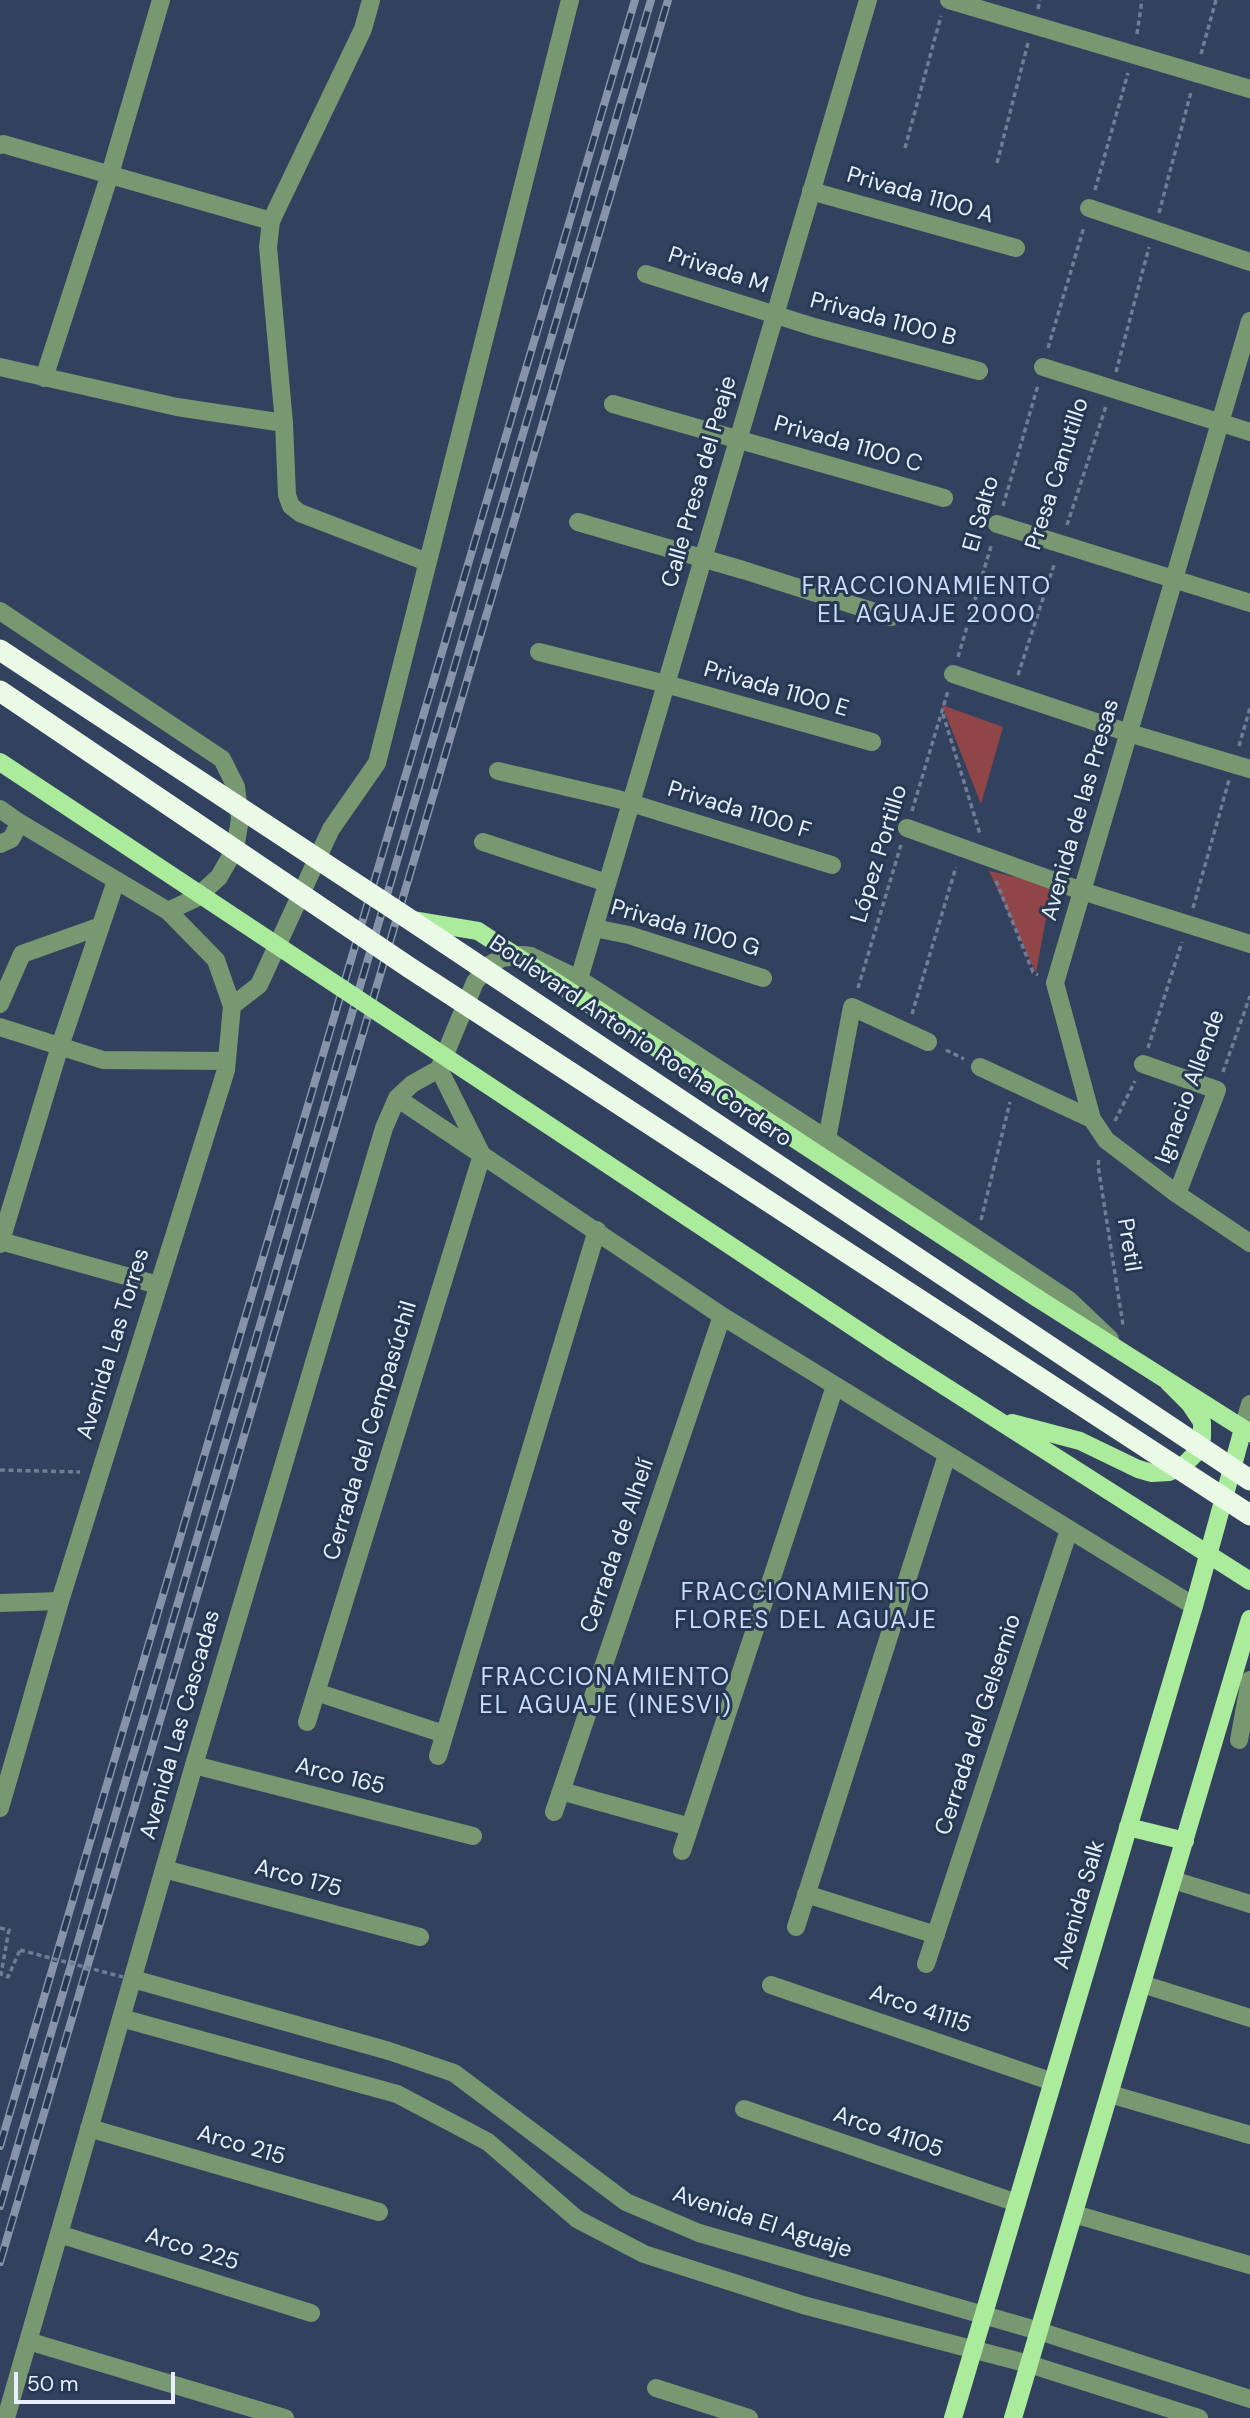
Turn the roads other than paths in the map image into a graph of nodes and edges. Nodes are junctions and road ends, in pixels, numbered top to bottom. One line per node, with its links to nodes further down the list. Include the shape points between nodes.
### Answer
1 (161, 0): 8 (street)
2 (371, 0): 11 (street, via 363,29)
3 (570, 0): 30 (street)
4 (868, 0): 9 (street, Calle Presa del Peaje)
5 (945, 7): 6 (street, via 1033,25)
6 (1250, 89)
7 (0, 145): 8 (street)
8 (110, 174): 11 (street); 20 (street)
9 (811, 191): 12 (street, Privada 1100 A); 15 (street, Calle Presa del Peaje)
10 (1089, 208): 13 (street)
11 (271, 220): 22 (street, via 268,247)
12 (1016, 248)
13 (1250, 262)
14 (646, 274): 15 (street, Privada M)
15 (775, 315): 19 (street, Privada 1100 B); 25 (street, Calle Presa del Peaje)
16 (1250, 321): 23 (street, Avenida de las Presas)
17 (0, 367): 20 (street)
18 (1043, 367): 23 (street)
19 (979, 371)
20 (44, 378): 22 (street, via 177,407)
21 (613, 404): 25 (street)
22 (284, 423): 30 (street, via 291,506)
23 (1220, 423): 24 (street); 31 (street, Avenida de las Presas)
24 (1250, 432)
25 (738, 440): 26 (street, Privada 1100 C); 29 (street, Calle Presa del Peaje)
26 (944, 498)
27 (578, 522): 29 (street)
28 (997, 524): 31 (street)
29 (702, 560): 34 (street); 38 (street, Calle Presa del Peaje)
30 (427, 562): 63 (street, via 377,763 331,829 259,985)
31 (1174, 579): 32 (street); 40 (street, Avenida de las Presas)
32 (1250, 603)
33 (0, 611): 55 (street, via 222,759 236,787 240,818 234,849 219,877 197,898)
34 (891, 617)
35 (0, 650): 56 (highway, Boulevard Antonio Rocha Cordero, bridge)
36 (539, 652): 38 (street, Privada 1100 E)
37 (953, 674): 40 (street)
38 (666, 684): 41 (street, Privada 1100 E); 45 (street, Calle Presa del Peaje)
39 (0, 691): 89 (highway, bridge, via 410,968)
40 (1129, 733): 43 (street); 54 (street, Avenida de las Presas)
41 (872, 743)
42 (0, 762): 85 (main road, bridge)
43 (1250, 769)
44 (498, 771): 45 (street, Privada 1100 F)
45 (631, 803): 51 (street, Privada 1100 F); 53 (street, Calle Presa del Peaje)
46 (0, 809): 47 (street, Avenida Las Torres)
47 (20, 823): 50 (street, via 11,839); 52 (street, Avenida Las Torres)
48 (906, 828): 54 (street)
49 (483, 842): 53 (street)
50 (0, 844)
51 (832, 865)
52 (116, 881): 55 (street, Avenida Las Torres); 57 (street)
53 (607, 883): 58 (street, Calle Presa del Peaje)
54 (1082, 891): 59 (street); 72 (street, Avenida de las Presas, via 1055,983)
55 (168, 911): 63 (street, Avenida Las Torres, via 216,960)
56 (409, 919): 81 (main road, bridge, via 478,931); 88 (highway, Boulevard Antonio Rocha Cordero, bridge)
57 (101, 926): 62 (street, via 22,954); 66 (street)
58 (594, 928): 60 (street, Privada 1100 G); 61 (street, Calle Presa del Peaje)
59 (1250, 944)
60 (764, 978)
61 (579, 979): 70 (street, Boulevard Antonio Rocha Cordero, via 531,956 502,958 475,982); 73 (street, Boulevard Antonio Rocha Cordero)
62 (0, 1004)
63 (232, 1006): 67 (street, Avenida Las Torres)
64 (0, 1027): 66 (street)
65 (928, 1042): 73 (street, via 852,1007)
66 (60, 1046): 67 (street, via 103,1060); 77 (street)
67 (227, 1061): 79 (street, Avenida Las Torres)
68 (1143, 1064): 75 (street, Ignacio Allende, via 1217,1090)
69 (981, 1067): 72 (street)
70 (439, 1069): 71 (street, Avenida Las Cascadas); 74 (street)
71 (397, 1098): 74 (street); 104 (street, Avenida Las Cascadas, via 384,1128)
72 (1092, 1119): 75 (street, Avenida de las Presas, via 1105,1140)
73 (827, 1139): 81 (street, Boulevard Antonio Rocha Cordero, via 1069,1300)
74 (482, 1155): 76 (street); 98 (street, Cerrada del Cempasúchil)
75 (1177, 1194): 78 (street, Avenida de las Presas)
76 (597, 1230): 80 (street); 100 (street)
77 (0, 1242): 79 (street)
78 (1250, 1243)
79 (158, 1285): 93 (street, Avenida Las Torres)
80 (722, 1316): 83 (street); 105 (street, Cerrada de Alhelí)
81 (1128, 1356): 82 (main road, Boulevard Antonio Rocha Cordero)
82 (1168, 1382): 85 (main road, via 1202,1422 1196,1453 1169,1472 1138,1469 1080,1441); 86 (main road, Boulevard Antonio Rocha Cordero)
83 (835, 1386): 87 (street); 108 (street)
84 (1250, 1404): 86 (street, Avenida Salk)
85 (995, 1418): 91 (main road)
86 (1246, 1431): 91 (main road, Avenida Salk)
87 (947, 1455): 90 (street); 115 (street)
88 (1250, 1480)
89 (1250, 1515)
90 (1069, 1530): 95 (street); 118 (street, Cerrada del Gelsemio)
91 (1209, 1555): 92 (main road); 95 (main road, Avenida Salk)
92 (1250, 1581)
93 (60, 1601): 94 (street); 106 (street, Avenida Las Torres)
94 (0, 1603)
95 (1194, 1606): 109 (main road, Avenida Salk)
96 (1250, 1619): 97 (main road)
97 (1245, 1673): 101 (main road); 102 (street)
98 (316, 1692): 99 (street, Cerrada del Cempasúchil); 100 (street)
99 (307, 1722)
100 (444, 1734): 103 (street)
101 (1215, 1739): 102 (street); 111 (main road)
102 (1245, 1740)
103 (438, 1756)
104 (194, 1765): 110 (street, Arco 165); 113 (street, Avenida Las Cascadas)
105 (561, 1791): 107 (street, Cerrada de Alhelí); 108 (street)
106 (0, 1808)
107 (554, 1812)
108 (690, 1827): 112 (street)
109 (1129, 1827): 111 (main road); 126 (main road, Avenida Salk)
110 (473, 1836)
111 (1185, 1840): 114 (main road)
112 (682, 1851)
113 (164, 1868): 119 (street, Arco 175); 121 (street, Avenida Las Cascadas)
114 (1173, 1880): 116 (street); 122 (main road)
115 (806, 1894): 117 (street); 118 (street)
116 (1250, 1904)
117 (796, 1927)
118 (936, 1935): 120 (street, Cerrada del Gelsemio)
119 (420, 1937)
120 (926, 1964)
121 (128, 1978): 124 (street, Avenida Las Cascadas); 137 (street, Avenida El Aguaje, via 454,2073 626,2202 699,2233)
122 (1142, 1984): 125 (street); 127 (main road)
123 (771, 1985): 126 (street, Arco 41115)
124 (121, 2018): 129 (street, Avenida Las Cascadas); 140 (street, via 397,2094 488,2142 577,2219 644,2254 803,2305)
125 (1250, 2018)
126 (1053, 2082): 131 (main road, Avenida Salk)
127 (1110, 2094): 130 (street); 133 (main road)
128 (744, 2109): 131 (street, Arco 41105)
129 (89, 2128): 132 (street, Arco 215); 134 (street, Avenida Las Cascadas)
130 (1250, 2135)
131 (1017, 2203): 137 (main road, Avenida Salk)
132 (379, 2212)
133 (1074, 2214): 135 (street); 138 (main road)
134 (59, 2234): 136 (street, Arco 225); 139 (street, Avenida Las Cascadas)
135 (1250, 2265)
136 (311, 2312)
137 (983, 2317): 138 (street, Avenida El Aguaje); 140 (main road, Avenida Salk)
138 (1039, 2331): 141 (main road); 143 (street, Avenida El Aguaje)
139 (28, 2341): 145 (street, Avenida Las Cascadas); 146 (street)
140 (973, 2350): 141 (street); 148 (main road, Avenida Salk)
141 (1029, 2364): 144 (street); 149 (main road)
142 (656, 2388): 147 (street)
143 (1250, 2399)
144 (1147, 2411): 150 (street)
145 (6, 2418)
146 (285, 2418)
147 (749, 2418)
148 (953, 2418)
149 (1013, 2418)
150 (1199, 2418)

